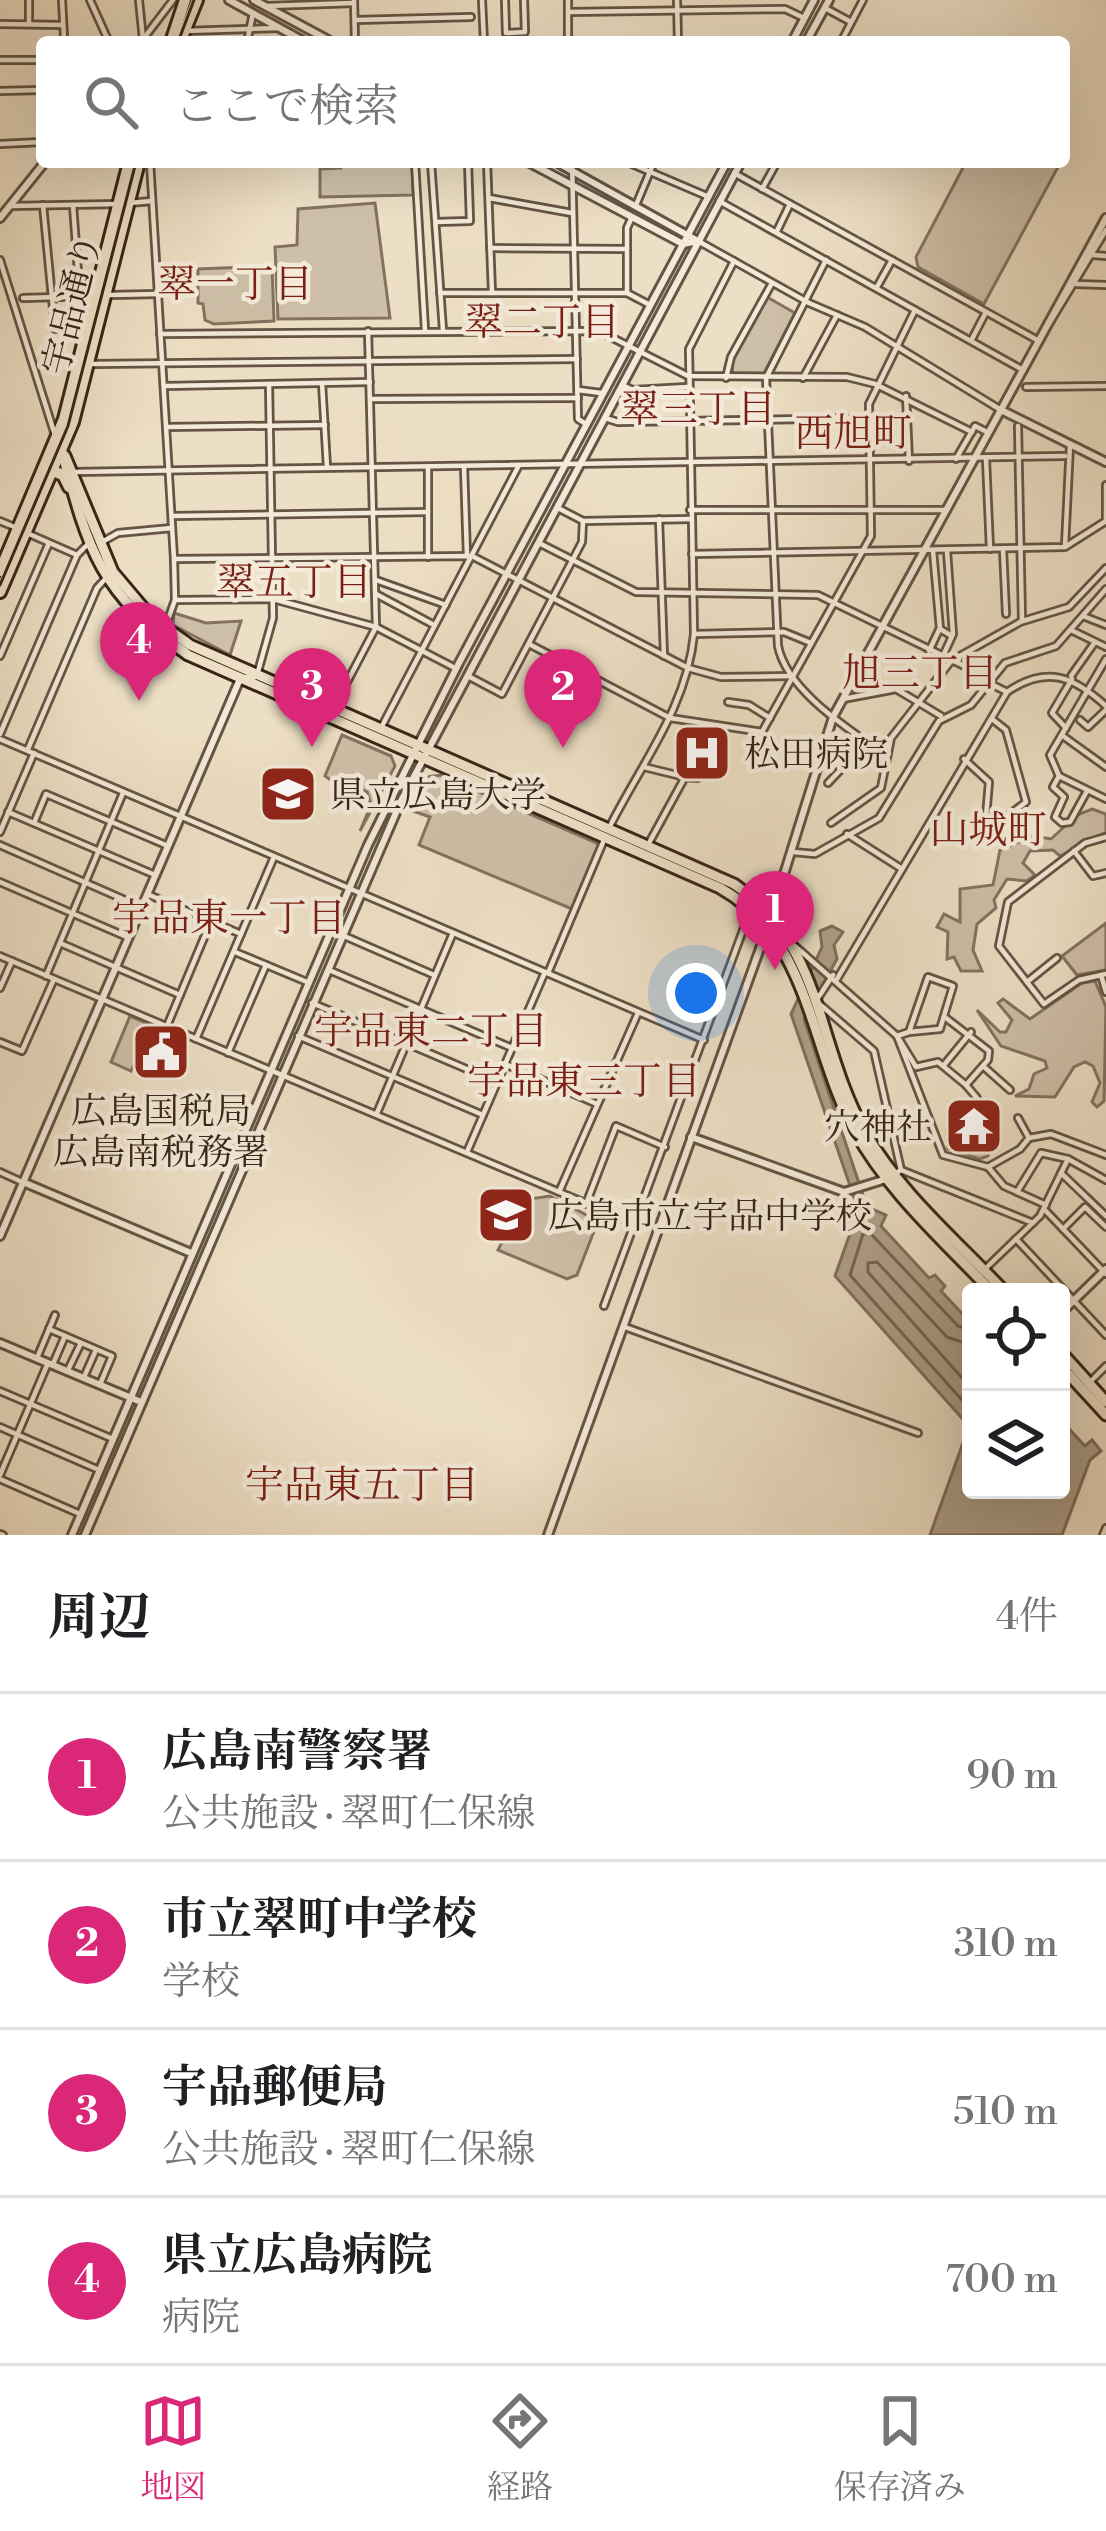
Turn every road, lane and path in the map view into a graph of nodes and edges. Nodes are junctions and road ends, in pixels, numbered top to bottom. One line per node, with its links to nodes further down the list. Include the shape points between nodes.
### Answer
1 (29, 0): 30 (street)
2 (62, 0): 31 (street)
3 (90, 0): 35 (street)
4 (139, 0): 36 (street)
5 (173, 0): 37 (street)
6 (185, 0): 38 (highway)
7 (196, 0): 39 (highway)
8 (229, 0): 24 (street)
9 (254, 0): 20 (street)
10 (482, 0): 45 (street)
11 (505, 0): 12 (street, via 506,33 525,32)
12 (524, 0)
13 (568, 0): 23 (street)
14 (677, 0): 22 (street)
15 (784, 0): 21 (street)
16 (814, 0): 26 (street)
17 (863, 0): 28 (street)
18 (354, 1): 20 (street); 27 (street)
19 (827, 4): 28 (street); 49 (street)
20 (266, 7): 43 (street)
21 (784, 9): 22 (street); 26 (street)
22 (677, 10): 23 (street); 47 (street)
23 (568, 12): 46 (street)
24 (253, 13): 32 (street); 33 (street)
25 (471, 16): 27 (street)
26 (804, 19): 48 (street)
27 (355, 20): 44 (street)
28 (851, 22): 50 (street)
29 (0, 24): 30 (street)
30 (29, 25): 31 (street)
31 (63, 25): 34 (street)
32 (280, 28): 33 (street); 42 (street)
33 (247, 29): 40 (street); 41 (street)
34 (64, 36)
35 (106, 36)
36 (143, 36)
37 (147, 36)
38 (172, 36)
39 (182, 36)
40 (190, 36)
41 (247, 36)
42 (294, 36)
43 (321, 36)
44 (356, 36)
45 (484, 36)
46 (568, 36)
47 (678, 36)
48 (795, 36)
49 (809, 36)
50 (844, 36)
51 (36, 59): 52 (street)
52 (0, 60)
53 (36, 90): 54 (street)
54 (0, 91)
55 (36, 142): 56 (street)
56 (0, 144)
57 (40, 168): 86 (street)
58 (128, 168): 81 (highway, 宇品通り)
59 (137, 168): 81 (highway, 宇品通り)
60 (150, 168): 79 (street)
61 (415, 168): 127 (street)
62 (432, 168): 91 (street)
63 (468, 168): 91 (street, via 470,221)
64 (487, 168): 78 (street)
65 (539, 168): 75 (street)
66 (572, 168): 75 (street)
67 (575, 168): 85 (street)
68 (641, 168): 73 (street)
69 (652, 168): 73 (street)
70 (724, 168): 77 (street)
71 (737, 168): 74 (street)
72 (774, 168): 76 (street)
73 (650, 172): 77 (street); 85 (street)
74 (734, 173): 76 (street); 80 (street)
75 (572, 185): 87 (street); 88 (street)
76 (763, 189): 82 (street)
77 (709, 196): 94 (street)
78 (489, 197): 87 (street); 97 (street)
79 (152, 201): 81 (street); 114 (street)
80 (719, 201): 92 (street); 95 (street)
81 (123, 204): 84 (street); 116 (highway, 宇品通り)
82 (790, 204): 92 (street); 104 (street)
83 (43, 205): 84 (street); 86 (street); 117 (street)
84 (73, 205): 109 (street)
85 (636, 205): 94 (street)
86 (10, 206): 89 (street)
87 (573, 213): 98 (street)
88 (632, 217): 96 (street); 99 (street)
89 (0, 218)
90 (1106, 218): 124 (street)
91 (436, 222): 111 (street)
92 (776, 232): 103 (street)
93 (1106, 232): 100 (street)
94 (689, 233): 95 (street); 96 (street)
95 (698, 241): 96 (street); 105 (street); 135 (street)
96 (683, 244): 120 (street)
97 (490, 248): 98 (street); 112 (street)
98 (574, 248): 99 (street); 115 (street)
99 (627, 249): 113 (street)
100 (1093, 255): 101 (street); 107 (street)
101 (1106, 256)
102 (0, 260): 170 (street)
103 (826, 260): 110 (street); 119 (street)
104 (892, 260): 110 (street); 122 (street)
105 (734, 261): 106 (street); 141 (street, via 696,330)
106 (772, 283): 119 (street); 142 (street)
107 (1076, 284): 108 (street); 124 (street)
108 (1106, 285)
109 (80, 286)
110 (876, 288): 121 (street)
111 (440, 293): 112 (street); 128 (street)
112 (492, 293): 115 (street)
113 (627, 293): 115 (street); 120 (street)
114 (158, 294): 116 (street); 130 (street)
115 (575, 294): 125 (street)
116 (100, 295): 117 (street); 138 (highway, 宇品通り); 170 (highway, 宇品通り)
117 (52, 296): 118 (street); 126 (street)
118 (23, 298)
119 (804, 301): 123 (street); 143 (street)
120 (650, 304): 133 (street)
121 (915, 310): 131 (street); 134 (street)
122 (986, 312): 131 (street); 132 (street)
123 (836, 315): 134 (street); 144 (street)
124 (1048, 324): 132 (street)
125 (577, 328): 128 (street); 133 (street); 137 (street)
126 (55, 329)
127 (425, 330): 128 (street); 129 (street)
128 (443, 330)
129 (368, 331): 130 (street); 136 (street)
130 (160, 334): 139 (street)
131 (970, 340): 140 (street)
132 (1039, 341): 140 (street)
133 (630, 343): 135 (street); 154 (street)
134 (895, 346): 148 (street); 158 (street)
135 (641, 350): 141 (street); 149 (street)
136 (369, 358): 137 (street); 139 (street); 145 (street)
137 (577, 359): 155 (street)
138 (87, 363): 139 (street); 172 (highway, 宇品通り)
139 (162, 363): 150 (street)
140 (1023, 370): 158 (street)
141 (688, 376): 142 (street); 153 (street)
142 (726, 378): 143 (street)
143 (766, 378): 144 (street); 160 (street)
144 (803, 378): 148 (street)
145 (370, 382): 146 (street); 157 (street)
146 (322, 383): 147 (street); 164 (street)
147 (269, 384): 150 (street); 165 (street)
148 (875, 384): 156 (street); 161 (street)
149 (622, 385): 153 (street); 159 (street)
150 (164, 386): 167 (street)
151 (1106, 386): 152 (street)
152 (1026, 387)
153 (688, 388): 162 (street)
154 (603, 393): 155 (street); 163 (street)
155 (578, 394): 157 (street); 163 (street, via 578,418)
156 (906, 396): 168 (street); 178 (street)
157 (371, 399): 183 (street)
158 (1001, 410): 169 (street); 171 (street)
159 (605, 418): 162 (street); 184 (street)
160 (767, 418): 161 (street); 162 (street); 181 (street)
161 (868, 418): 177 (street)
162 (688, 420): 182 (street)
163 (586, 424): 188 (street)
164 (325, 425): 165 (street); 189 (street)
165 (271, 426): 167 (street); 190 (street)
166 (1018, 426): 174 (street)
167 (167, 428): 191 (street)
168 (972, 432): 169 (street, via 975,426); 179 (street)
169 (989, 433): 176 (street)
170 (57, 438): 172 (main road); 211 (highway, 宇品通り)
171 (1070, 445): 173 (street); 180 (street)
172 (62, 452): 192 (highway, 宇品通り); 193 (main road); 195 (main road)
173 (1065, 456): 174 (street); 215 (street)
174 (1019, 457): 175 (street); 216 (street)
175 (986, 459): 176 (street); 217 (street)
176 (974, 460): 179 (street); 200 (street)
177 (871, 461): 178 (street); 181 (street); 197 (street)
178 (909, 461): 179 (street)
179 (955, 461)
180 (1106, 462)
181 (768, 463): 182 (street); 198 (street)
182 (689, 464): 184 (street); 199 (street)
183 (374, 466): 185 (street); 189 (street); 202 (street)
184 (579, 466): 188 (street); 196 (street)
185 (428, 467): 186 (street); 201 (street)
186 (464, 467): 187 (street); 226 (street)
187 (518, 467): 188 (street); 226 (street)
188 (565, 467): 233 (street)
189 (327, 468): 190 (street)
190 (272, 469): 191 (street); 203 (street)
191 (170, 470): 193 (street); 204 (street)
192 (53, 472): 195 (highway); 211 (highway, 宇品通り)
193 (75, 472): 214 (main road)
194 (1106, 485): 209 (street)
195 (70, 487): 214 (main road)
196 (558, 508): 208 (street); 213 (street)
197 (874, 508): 198 (street); 200 (street); 220 (street)
198 (771, 509): 199 (street); 222 (street)
199 (690, 510): 206 (street)
200 (946, 510): 221 (street)
201 (428, 512): 202 (street); 225 (street)
202 (375, 513): 203 (street); 227 (street)
203 (272, 514): 204 (street); 228 (street)
204 (172, 516): 210 (street)
205 (659, 519): 206 (street); 208 (street); 242 (street)
206 (691, 519): 223 (street)
207 (0, 520): 211 (street)
208 (583, 520): 230 (street)
209 (1106, 521): 215 (street)
210 (172, 528): 214 (street, via 118,533); 229 (street)
211 (22, 531): 212 (street); 232 (highway, 宇品通り); 241 (highway, 宇品通り)
212 (50, 542): 224 (street); 263 (street)
213 (539, 544): 230 (street); 236 (street)
214 (93, 545): 224 (street); 234 (main road)
215 (1065, 547): 216 (street)
216 (1020, 548): 218 (street); 238 (street)
217 (990, 549): 218 (street); 219 (street)
218 (1003, 549): 237 (street)
219 (947, 550): 221 (street); 264 (street)
220 (865, 551): 221 (street); 222 (street); 248 (street)
221 (929, 551): 256 (street); 257 (street)
222 (773, 553): 223 (street); 240 (street)
223 (692, 554): 243 (street)
224 (77, 555): 300 (street)
225 (428, 556): 226 (street); 227 (street)
226 (469, 556): 233 (street); 249 (street)
227 (376, 557): 228 (street); 235 (street)
228 (273, 558): 229 (street); 245 (street)
229 (174, 559): 247 (street)
230 (573, 561): 242 (street, via 627,589); 246 (street)
231 (1106, 568): 252 (street, via 1074,604)
232 (0, 571)
233 (508, 574): 236 (street); 277 (street)
234 (110, 575): 260 (main road); 303 (street)
235 (376, 580): 244 (street); 249 (street)
236 (519, 580): 246 (street); 279 (street)
237 (1005, 584): 238 (street); 250 (street)
238 (1022, 584): 252 (street)
239 (1106, 589): 251 (street)
240 (775, 591): 243 (street); 248 (street, via 799,590); 261 (street)
241 (0, 592)
242 (662, 592): 243 (street); 272 (street)
243 (693, 592): 262 (street)
244 (376, 594): 254 (street); 255 (street)
245 (273, 599): 247 (street); 255 (street); 278 (street)
246 (553, 599): 267 (street); 272 (street)
247 (175, 600): 260 (street)
248 (835, 604): 256 (street); 266 (street)
249 (446, 605): 254 (street)
250 (1006, 614)
251 (1083, 616): 253 (street); 258 (street)
252 (1022, 621): 275 (street)
253 (1106, 625)
254 (435, 626): 269 (street)
255 (376, 627): 269 (street); 290 (street)
256 (881, 629): 270 (street); 286 (street)
257 (940, 629): 264 (street); 270 (street)
258 (1071, 630): 265 (street); 283 (street, via 1056,646 1011,659)
259 (0, 632): 263 (street)
260 (162, 632): 278 (main road); 282 (main road)
261 (778, 632): 262 (street); 266 (street); 280 (street, via 779,655)
262 (694, 634): 276 (street)
263 (9, 636): 271 (street)
264 (952, 636): 273 (street)
265 (1095, 642): 268 (street); 281 (street)
266 (812, 643): 280 (street)
267 (529, 644): 279 (street, via 502,694); 292 (street)
268 (1106, 647)
269 (422, 650): 277 (street); 298 (street)
270 (929, 651): 273 (street)
271 (0, 656)
272 (664, 656): 276 (street)
273 (943, 657): 275 (street)
274 (1106, 659): 284 (street)
275 (951, 661): 283 (street); 288 (street)
276 (688, 668): 280 (street, via 721,677); 292 (street)
277 (456, 669): 304 (street)
278 (256, 676): 282 (street); 290 (main road)
279 (468, 676): 304 (street)
280 (794, 676): 291 (street); 293 (street)
281 (1071, 679): 284 (street); 285 (street, via 1029,678); 299 (street, via 1052,712)
282 (240, 680): 304 (main road); 317 (street)
283 (988, 680): 285 (street); 294 (street, via 971,704)
284 (1089, 691): 289 (street); 299 (street)
285 (1007, 692): 295 (street)
286 (843, 700): 288 (street, via 892,689); 291 (street)
287 (728, 702): 293 (street)
288 (918, 703): 294 (street); 305 (street)
289 (1106, 708): 296 (street, via 1088,727)
290 (333, 709): 298 (main road)
291 (833, 717): 302 (street); 331 (street)
292 (670, 718): 297 (street); 307 (street)
293 (770, 718): 297 (street, via 762,732)
294 (944, 718): 325 (street, via 879,818)
295 (992, 718): 306 (street); 318 (street, via 1007,734 1026,802 1004,819)
296 (1080, 721)
297 (724, 728): 310 (street, via 698,778)
298 (380, 729): 304 (main road)
299 (1067, 729): 301 (street)
300 (0, 736): 303 (street)
301 (1063, 736): 308 (street); 309 (street, via 1050,755)
302 (867, 742): 305 (street); 311 (street)
303 (30, 752): 314 (street); 316 (street)
304 (421, 753): 324 (main road); 339 (street); 340 (street)
305 (884, 754): 321 (street, via 881,788)
306 (964, 759): 318 (street, via 987,778); 334 (street)
307 (644, 767): 310 (street); 324 (street)
308 (1106, 767)
309 (1059, 776): 313 (street); 313 (street, via 1053,788 1064,797 1055,817 1062,823)
310 (686, 777): 329 (street)
311 (828, 783)
312 (1106, 784): 315 (street)
313 (1088, 790): 315 (street)
314 (124, 792): 317 (street); 319 (street)
315 (1103, 797)
316 (8, 812): 320 (street); 323 (street)
317 (181, 817): 328 (street); 333 (street)
318 (989, 817): 322 (street)
319 (111, 822): 320 (street, via 46,794); 328 (street); 330 (street)
320 (34, 823): 330 (street)
321 (830, 823)
322 (986, 828)
323 (0, 832)
324 (606, 834): 329 (main road); 343 (main road); 362 (street)
325 (847, 834): 331 (street, via 815,854); 334 (street)
326 (1106, 837): 332 (street)
327 (0, 845): 338 (street)
328 (168, 846): 336 (street)
329 (647, 847): 344 (main road, via 734,884)
330 (99, 851): 336 (street); 338 (street)
331 (789, 851): 344 (street)
332 (1073, 851): 335 (street, via 1093,876); 368 (street, via 1008,902 999,946)
333 (274, 857): 339 (street); 349 (street)
334 (902, 869): 366 (street)
335 (1106, 873)
336 (155, 875): 341 (street)
337 (0, 882): 345 (street)
338 (85, 882): 342 (street); 345 (street)
339 (349, 889): 340 (street); 369 (street)
340 (360, 893): 348 (street); 350 (street)
341 (147, 894): 342 (street); 346 (street)
342 (142, 907): 351 (street)
343 (753, 910): 347 (main road); 385 (street)
344 (772, 912): 347 (street); 353 (main road)
345 (72, 914): 351 (street); 352 (street)
346 (211, 921): 349 (street); 372 (street)
347 (769, 925): 353 (main road); 355 (street)
348 (453, 933): 362 (street); 364 (street)
349 (242, 934): 354 (street)
350 (342, 935): 361 (street); 364 (street)
351 (129, 938): 360 (street)
352 (59, 943): 360 (street); 365 (street)
353 (790, 948): 355 (street, via 774,944); 366 (street); 373 (main road); 413 (main road, via 843,1107)
354 (235, 952): 359 (street); 384 (street)
355 (759, 952): 404 (street)
356 (0, 956): 358 (street)
357 (1057, 958): 368 (street)
358 (12, 961): 365 (street); 370 (street)
359 (266, 965): 369 (street); 389 (street)
360 (116, 968): 372 (street); 374 (street)
361 (327, 969): 375 (street); 376 (street)
362 (546, 972): 377 (street); 388 (street)
363 (1104, 974): 368 (street, via 1044,1004); 371 (street)
364 (434, 975): 376 (street)
365 (46, 976): 367 (street)
366 (833, 976): 373 (street); 383 (street)
367 (54, 979): 374 (street); 386 (street, via 22,1051)
368 (1027, 982)
369 (308, 983): 393 (street)
370 (0, 988)
371 (1106, 992)
372 (180, 994): 379 (street)
373 (816, 999): 413 (main road, via 851,1103); 413 (street, via 874,1051)
374 (103, 1000): 379 (street); 415 (street)
375 (312, 1003): 382 (street); 387 (street)
376 (420, 1010): 387 (street); 388 (street)
377 (638, 1012): 385 (street); 400 (street)
378 (946, 1018): 380 (street, via 934,1032); 380 (street, via 953,986 928,977); 381 (street)
379 (167, 1027): 384 (street)
380 (909, 1032): 383 (street)
381 (970, 1032): 391 (street); 392 (street, via 989,1051)
382 (298, 1036): 394 (street); 395 (street)
383 (897, 1036): 391 (street, via 916,1067); 410 (street, via 940,1150)
384 (196, 1039): 389 (street)
385 (704, 1040): 406 (street)
386 (0, 1042)
387 (406, 1042): 395 (street); 396 (street)
388 (512, 1048): 390 (street)
389 (228, 1053): 393 (street)
390 (505, 1064): 396 (street); 400 (street)
391 (943, 1066): 397 (street)
392 (983, 1066): 397 (street); 398 (street)
393 (270, 1070): 394 (street); 428 (street)
394 (281, 1074): 401 (street); 429 (street)
395 (391, 1076): 401 (street); 402 (street)
396 (497, 1082): 402 (street)
397 (966, 1085): 399 (street)
398 (1010, 1090)
399 (977, 1098)
400 (597, 1104): 416 (street)
401 (377, 1113): 407 (street)
402 (483, 1115): 407 (street)
403 (1018, 1118): 405 (street)
404 (691, 1137): 413 (street, via 850,1192); 438 (street)
405 (1029, 1138): 408 (street, via 1051,1134); 410 (street)
406 (664, 1147): 418 (street, via 616,1126); 423 (street)
407 (466, 1152): 416 (street)
408 (1106, 1155)
409 (1068, 1159): 412 (street); 414 (street); 417 (street, via 1041,1153)
410 (988, 1167): 417 (street)
411 (0, 1172): 415 (street)
412 (1061, 1173): 419 (street); 420 (street)
413 (894, 1174): 422 (street); 431 (main road)
414 (1106, 1180)
415 (23, 1182): 421 (street); 428 (street)
416 (559, 1192): 418 (street)
417 (1017, 1192): 419 (street)
418 (586, 1204): 423 (street)
419 (1045, 1207): 422 (street); 425 (street)
420 (1106, 1216)
421 (3, 1222): 426 (street)
422 (1033, 1223): 427 (street)
423 (635, 1224): 436 (street)
424 (1106, 1227): 425 (street, via 1085,1207)
425 (1064, 1229): 430 (street)
426 (0, 1236)
427 (1016, 1239): 431 (street); 434 (street)
428 (193, 1253): 429 (street); 455 (street)
429 (203, 1258): 456 (street)
430 (1105, 1272): 434 (street)
431 (980, 1273): 432 (main road); 433 (main road)
432 (986, 1283)
433 (993, 1283)
434 (1074, 1300): 435 (street); 440 (street)
435 (1070, 1304)
436 (604, 1306)
437 (55, 1315): 439 (street)
438 (623, 1326): 461 (street); 469 (street)
439 (50, 1329): 441 (street); 445 (street)
440 (1106, 1335)
441 (65, 1336): 443 (street); 447 (street)
442 (0, 1342): 445 (street)
443 (80, 1343): 444 (street); 449 (street)
444 (96, 1349): 451 (street); 453 (street, via 112,1357)
445 (37, 1358): 447 (street)
446 (1070, 1362): 452 (main road)
447 (50, 1364): 449 (street); 458 (street)
448 (1106, 1366): 452 (street)
449 (68, 1372): 451 (street)
450 (1070, 1376): 459 (main road)
451 (83, 1379): 453 (street)
452 (1089, 1383): 457 (main road)
453 (99, 1386): 455 (street)
454 (0, 1390): 458 (street)
455 (131, 1398): 456 (street); 463 (street)
456 (141, 1402): 468 (street)
457 (1106, 1402)
458 (31, 1404): 462 (street); 463 (street)
459 (1106, 1415)
460 (0, 1427): 462 (street)
461 (918, 1433)
462 (18, 1435): 464 (street); 465 (street)
463 (113, 1439): 464 (street)
464 (99, 1470): 466 (street)
465 (0, 1477): 466 (street)
466 (80, 1514): 467 (street)
467 (72, 1535)
468 (85, 1535)
469 (548, 1535)

